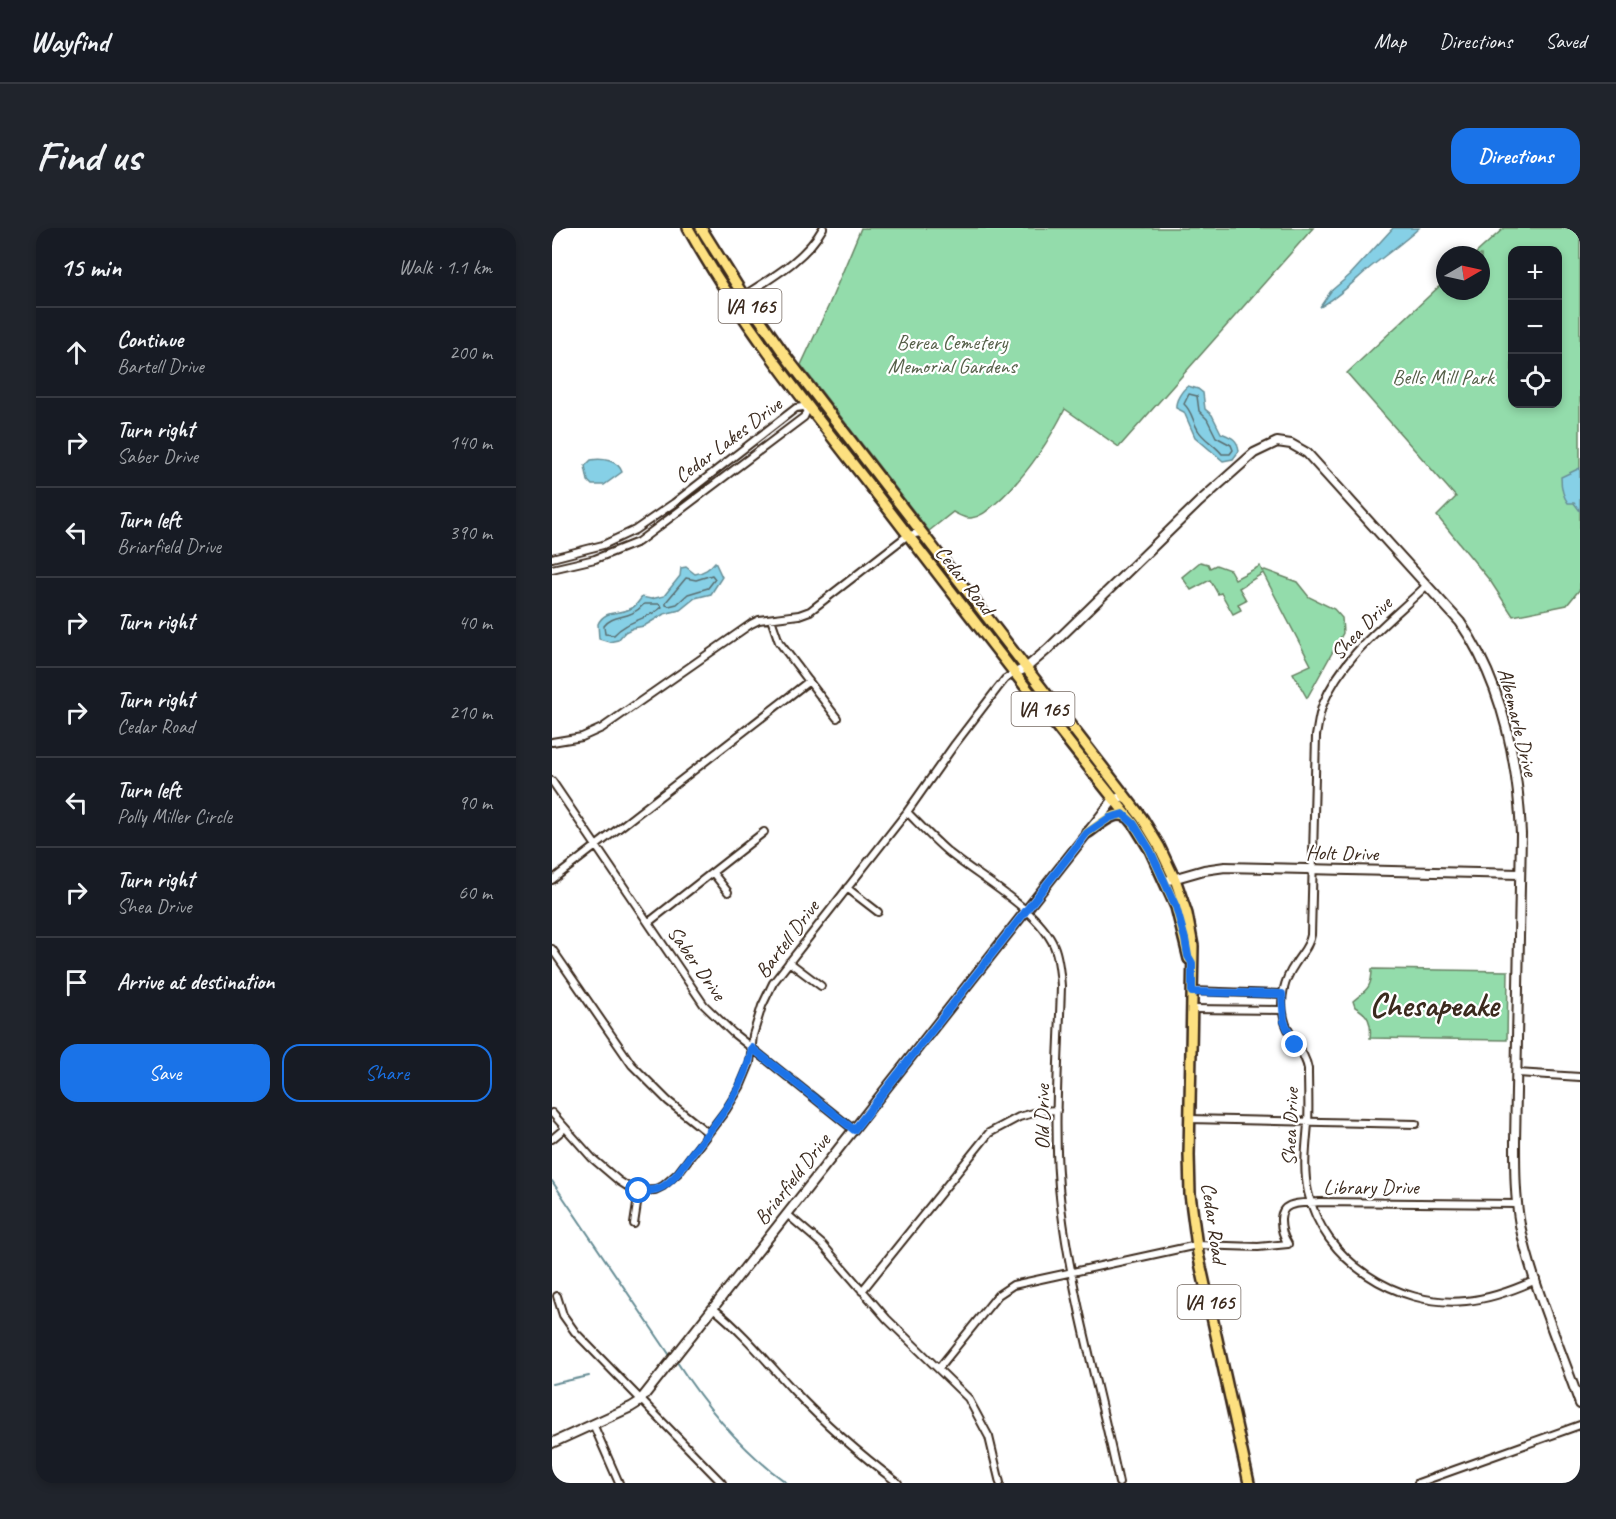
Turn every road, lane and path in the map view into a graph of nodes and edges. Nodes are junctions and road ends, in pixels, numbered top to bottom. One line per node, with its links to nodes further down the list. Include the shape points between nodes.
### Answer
1 (688, 228): 5 (main road, Cedar Road / VA 165)
2 (701, 228): 4 (main road, Cedar Road / VA 165)
3 (824, 228): 4 (street, via 802,255)
4 (743, 296): 5 (street); 6 (main road, Cedar Road / VA 165)
5 (734, 302): 7 (main road, Cedar Road / VA 165)
6 (804, 380): 7 (main road); 8 (main road, Cedar Road / VA 165)
7 (809, 406): 8 (main road, via 820,410 856,456); 10 (main road, Cedar Road / VA 165); 11 (street, Cedar Lakes Drive, via 796,408 674,503 624,536); 12 (street, Cedar Lakes Drive, via 804,417 638,542 595,559)
8 (876, 474): 9 (main road, Cedar Road / VA 165)
9 (921, 533): 10 (street); 15 (main road, Cedar Road / VA 165)
10 (908, 535): 14 (street, via 810,611); 16 (main road, Cedar Road / VA 165)
11 (552, 558)
12 (552, 569)
13 (1427, 585): 15 (street, Albemarle Drive, via 1307,453 1292,444 1277,442 1254,453 1199,502); 28 (street, Shea Drive, via 1344,665 1322,706 1314,760); 30 (street, Albemarle Drive, via 1471,638 1496,692 1519,803)
14 (771, 619): 17 (street, via 779,642); 19 (street, via 751,624 602,728 582,737)
15 (1026, 668): 16 (street, Albemarle Drive); 21 (main road, Cedar Road / VA 165)
16 (1016, 673): 22 (main road, Cedar Road / VA 165); 23 (street, Bartell Drive, via 997,689)
17 (809, 681): 18 (street); 27 (street)
18 (837, 718)
19 (552, 742)
20 (552, 782): 27 (street, Saber Drive)
21 (1125, 796): 22 (street); 32 (main road, Cedar Road / VA 165, via 1152,832)
22 (1114, 799): 24 (main road, Cedar Road / VA 165); 26 (street, Briarfield Drive)
23 (907, 812): 33 (street, Bartell Drive); 36 (street, Old Drive, via 948,851)
24 (1129, 818): 26 (main road, via 1115,815); 32 (main road, Cedar Road / VA 165)
25 (764, 832): 29 (street)
26 (1087, 833): 36 (street, Briarfield Drive)
27 (595, 846): 31 (street); 37 (street, Saber Drive)
28 (1312, 870): 30 (street, Holt Drive); 32 (street, Holt Drive, via 1225,867); 42 (street, Shea Drive, via 1310,941 1287,976)
29 (713, 873): 34 (street); 37 (street)
30 (1520, 874): 46 (street, Albemarle Drive)
31 (552, 880)
32 (1170, 880): 41 (main road, Cedar Road / VA 165, via 1192,963)
33 (847, 888): 35 (street); 39 (street, Bartell Drive)
34 (728, 892)
35 (878, 912)
36 (1026, 912): 48 (street, Old Drive, via 1047,934 1060,970); 54 (street, Briarfield Drive)
37 (649, 922): 45 (street, Saber Drive, via 704,1005)
38 (552, 949): 55 (street, via 632,1065)
39 (789, 962): 40 (street); 45 (street, Bartell Drive, via 762,1006)
40 (821, 986)
41 (1192, 992): 42 (street); 43 (main road, Cedar Road / VA 165)
42 (1282, 994): 44 (street, Shea Drive)
43 (1192, 1009): 44 (street); 50 (main road, Cedar Road / VA 165)
44 (1282, 1010): 51 (street, Shea Drive, via 1288,1034 1307,1064)
45 (752, 1048): 54 (street, Saber Drive); 55 (street, Bartell Drive, via 740,1087)
46 (1517, 1073): 47 (street); 59 (street, Albemarle Drive)
47 (1580, 1077)
48 (1058, 1110): 63 (street, Old Drive, via 1061,1204); 65 (street, via 1019,1117 989,1133)
49 (552, 1113): 53 (street)
50 (1189, 1119): 51 (street); 62 (main road, Cedar Road / VA 165, via 1190,1194)
51 (1308, 1122): 52 (street); 58 (street, Shea Drive, via 1305,1170)
52 (1414, 1124)
53 (565, 1128): 56 (street); 57 (street, via 619,1181)
54 (854, 1130): 60 (street, Briarfield Drive)
55 (708, 1133): 57 (street, Bartell Drive, via 669,1182 655,1190)
56 (552, 1139)
57 (639, 1191): 61 (street)
58 (1311, 1203): 59 (street, Library Drive); 62 (street, Library Drive, via 1291,1205 1281,1211 1281,1229 1288,1244); 64 (street, Shea Drive, via 1322,1230 1339,1252 1371,1277 1404,1293 1433,1300 1466,1301 1504,1293)
59 (1517, 1204): 64 (street, Albemarle Drive)
60 (788, 1215): 65 (street, via 823,1245); 67 (street, Briarfield Drive)
61 (634, 1224)
62 (1197, 1245): 63 (street); 79 (main road, Cedar Road / VA 165)
63 (1072, 1272): 68 (street, via 1005,1289); 78 (street, Old Drive)
64 (1536, 1280): 70 (street, Albemarle Drive)
65 (862, 1291): 68 (street)
66 (557, 1296): 69 (street, via 563,1315 575,1332)
67 (713, 1308): 69 (street, Briarfield Drive); 76 (street, via 842,1437)
68 (939, 1368): 77 (street, via 980,1416)
69 (640, 1400): 71 (street, Briarfield Drive); 75 (street)
70 (1580, 1404)
71 (593, 1424): 73 (street, Briarfield Drive); 74 (street)
72 (1580, 1425): 80 (street)
73 (552, 1443)
74 (619, 1483)
75 (722, 1483)
76 (898, 1483)
77 (1000, 1483)
78 (1119, 1483)
79 (1249, 1483)
80 (1418, 1483)

